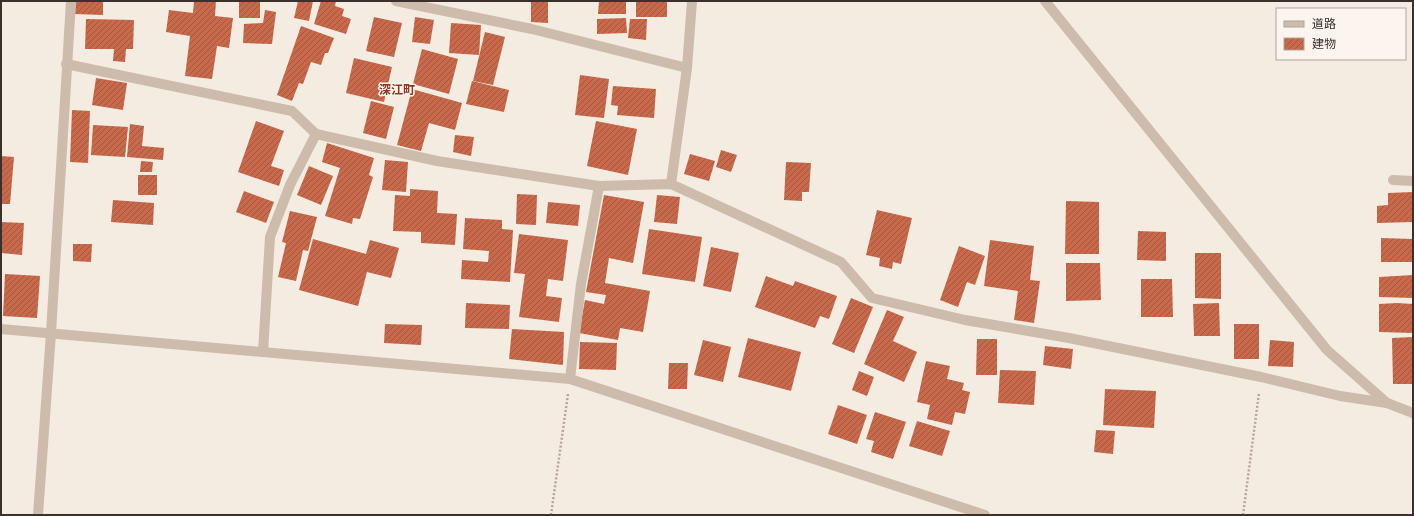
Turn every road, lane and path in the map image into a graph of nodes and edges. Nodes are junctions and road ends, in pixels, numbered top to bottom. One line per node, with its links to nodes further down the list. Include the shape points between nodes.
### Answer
1 (70, 1): 5 (street)
2 (396, 1): 6 (street, via 532,29)
3 (692, 1): 6 (street)
4 (1045, 1): 17 (street, via 1327,350)
5 (66, 64): 7 (street, via 292,111); 13 (street)
6 (687, 68): 10 (street)
7 (316, 134): 11 (street, via 437,161); 14 (street, via 290,185 270,237)
8 (1393, 180): 9 (street)
9 (1413, 181)
10 (671, 184): 11 (street); 15 (street, via 841,262 872,298 965,320)
11 (599, 186): 16 (street, via 581,284)
12 (1, 329): 13 (street)
13 (51, 333): 14 (street); 19 (street)
14 (263, 352): 16 (street)
15 (1261, 377): 17 (street, via 1340,396); 22 (path)
16 (570, 379): 20 (path); 21 (street)
17 (1387, 403): 18 (street)
18 (1413, 413)
19 (38, 515)
20 (551, 515)
21 (984, 515)
22 (1243, 515)

